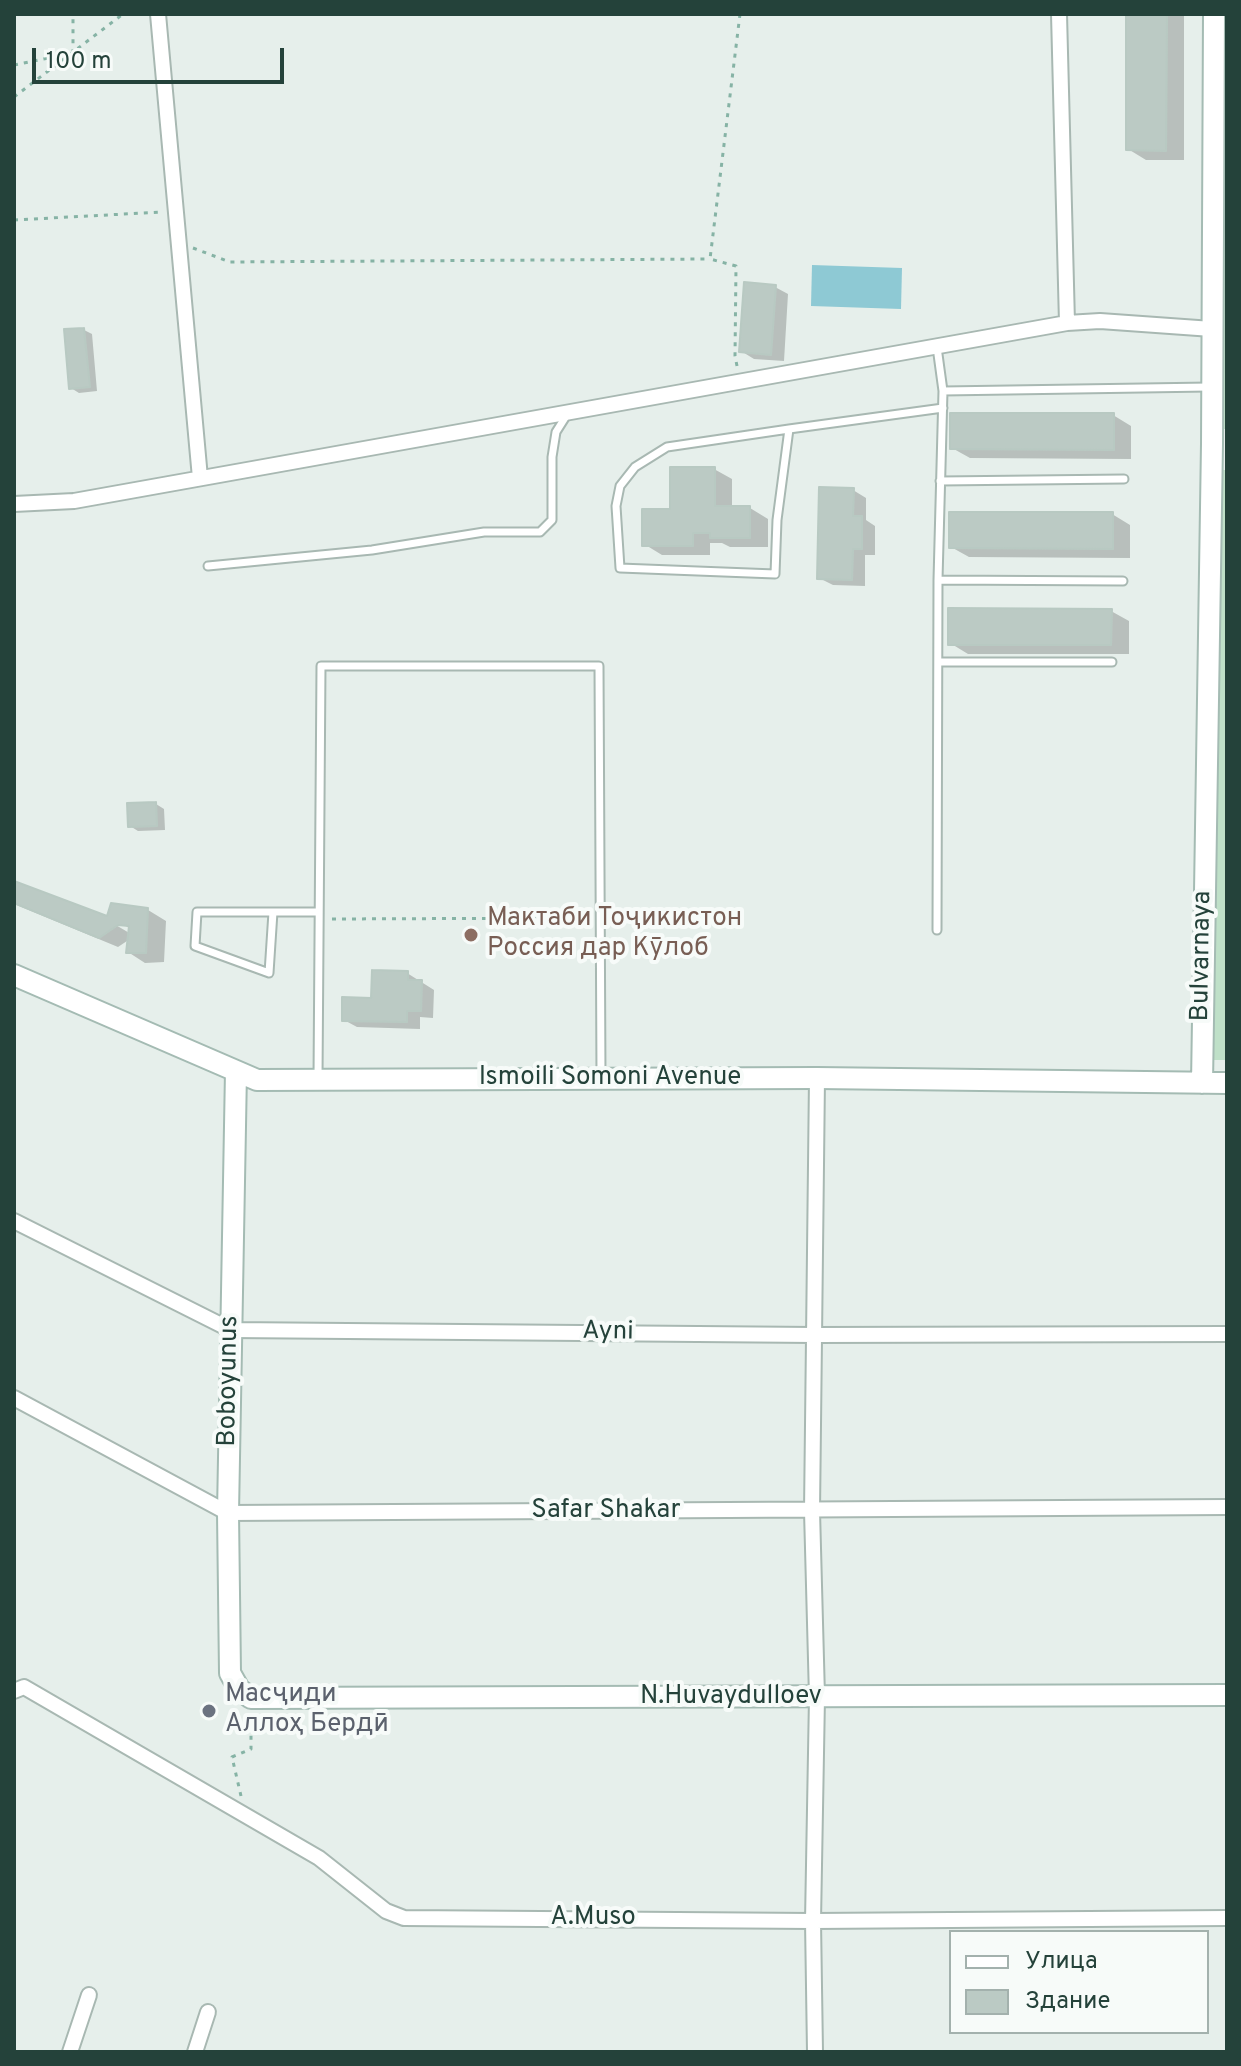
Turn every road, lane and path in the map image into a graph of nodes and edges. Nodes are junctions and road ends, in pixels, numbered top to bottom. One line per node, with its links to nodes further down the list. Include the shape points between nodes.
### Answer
1 (73, 14): 7 (path)
2 (123, 14): 7 (path)
3 (158, 14): 10 (street)
4 (740, 14): 13 (path)
5 (1059, 14): 14 (street)
6 (1214, 14): 15 (street, Bulvarnaya)
7 (73, 53): 8 (path); 9 (path)
8 (14, 65)
9 (14, 97)
10 (176, 212): 11 (path); 12 (street)
11 (14, 220)
12 (179, 242): 13 (path, via 230,262); 24 (street)
13 (710, 259): 17 (path, via 736,266 735,356)
14 (1067, 323): 15 (street); 16 (street)
15 (1212, 329): 18 (street, Bulvarnaya)
16 (937, 347): 17 (street); 19 (lane)
17 (740, 382): 21 (street)
18 (1212, 387): 19 (lane); 23 (street, Bulvarnaya)
19 (943, 391): 20 (lane)
20 (943, 408): 22 (lane); 26 (lane)
21 (570, 411): 24 (street); 28 (lane, via 556,432 552,520 540,532 484,532 372,550)
22 (789, 429): 22 (lane, via 667,447 635,467 620,486 616,506 620,568 775,574)
23 (1220, 444): 42 (street, Bulvarnaya)
24 (200, 478): 27 (street, via 74,501)
25 (1124, 479): 26 (lane)
26 (940, 481): 29 (lane)
27 (14, 504)
28 (208, 566)
29 (938, 580): 30 (lane); 31 (lane)
30 (1123, 581)
31 (938, 662): 32 (lane); 36 (lane)
32 (1112, 662)
33 (273, 912): 33 (lane, via 197,912 195,946 269,973); 34 (lane)
34 (319, 916): 35 (path); 35 (lane, via 321,666 599,666); 41 (lane)
35 (600, 918): 40 (lane)
36 (937, 930)
37 (14, 975): 38 (street, Ismoili Somoni Avenue)
38 (236, 1071): 41 (street, Ismoili Somoni Avenue, via 257,1080); 45 (street, Boboyunus)
39 (817, 1078): 40 (street, Ismoili Somoni Avenue); 42 (street, Ismoili Somoni Avenue); 47 (street)
40 (601, 1079): 41 (street, Ismoili Somoni Avenue)
41 (318, 1080)
42 (1202, 1083): 43 (street, Ismoili Somoni Avenue)
43 (1227, 1083)
44 (14, 1221): 45 (street, Ayni)
45 (231, 1330): 47 (street, Ayni); 51 (street, Boboyunus)
46 (1227, 1334): 47 (street, Ayni)
47 (814, 1335): 50 (street)
48 (14, 1398): 51 (street, Safar Shakar)
49 (1227, 1507): 50 (street, Safar Shakar)
50 (812, 1511): 51 (street, Safar Shakar); 55 (street)
51 (228, 1513): 53 (street, Boboyunus, via 230,1673)
52 (19, 1689): 56 (street, A.Muso)
53 (245, 1693): 55 (street, N.Huvaydulloev); 56 (path, via 251,1749 232,1757)
54 (1227, 1695): 55 (street, N.Huvaydulloev)
55 (817, 1697): 58 (street)
56 (246, 1816): 58 (street, A.Muso, via 319,1858 386,1911 404,1918)
57 (1227, 1918): 58 (street, A.Muso)
58 (813, 1921): 63 (street)
59 (89, 1995): 61 (street)
60 (208, 2012): 62 (street)
61 (70, 2052)
62 (195, 2052)
63 (815, 2052)

